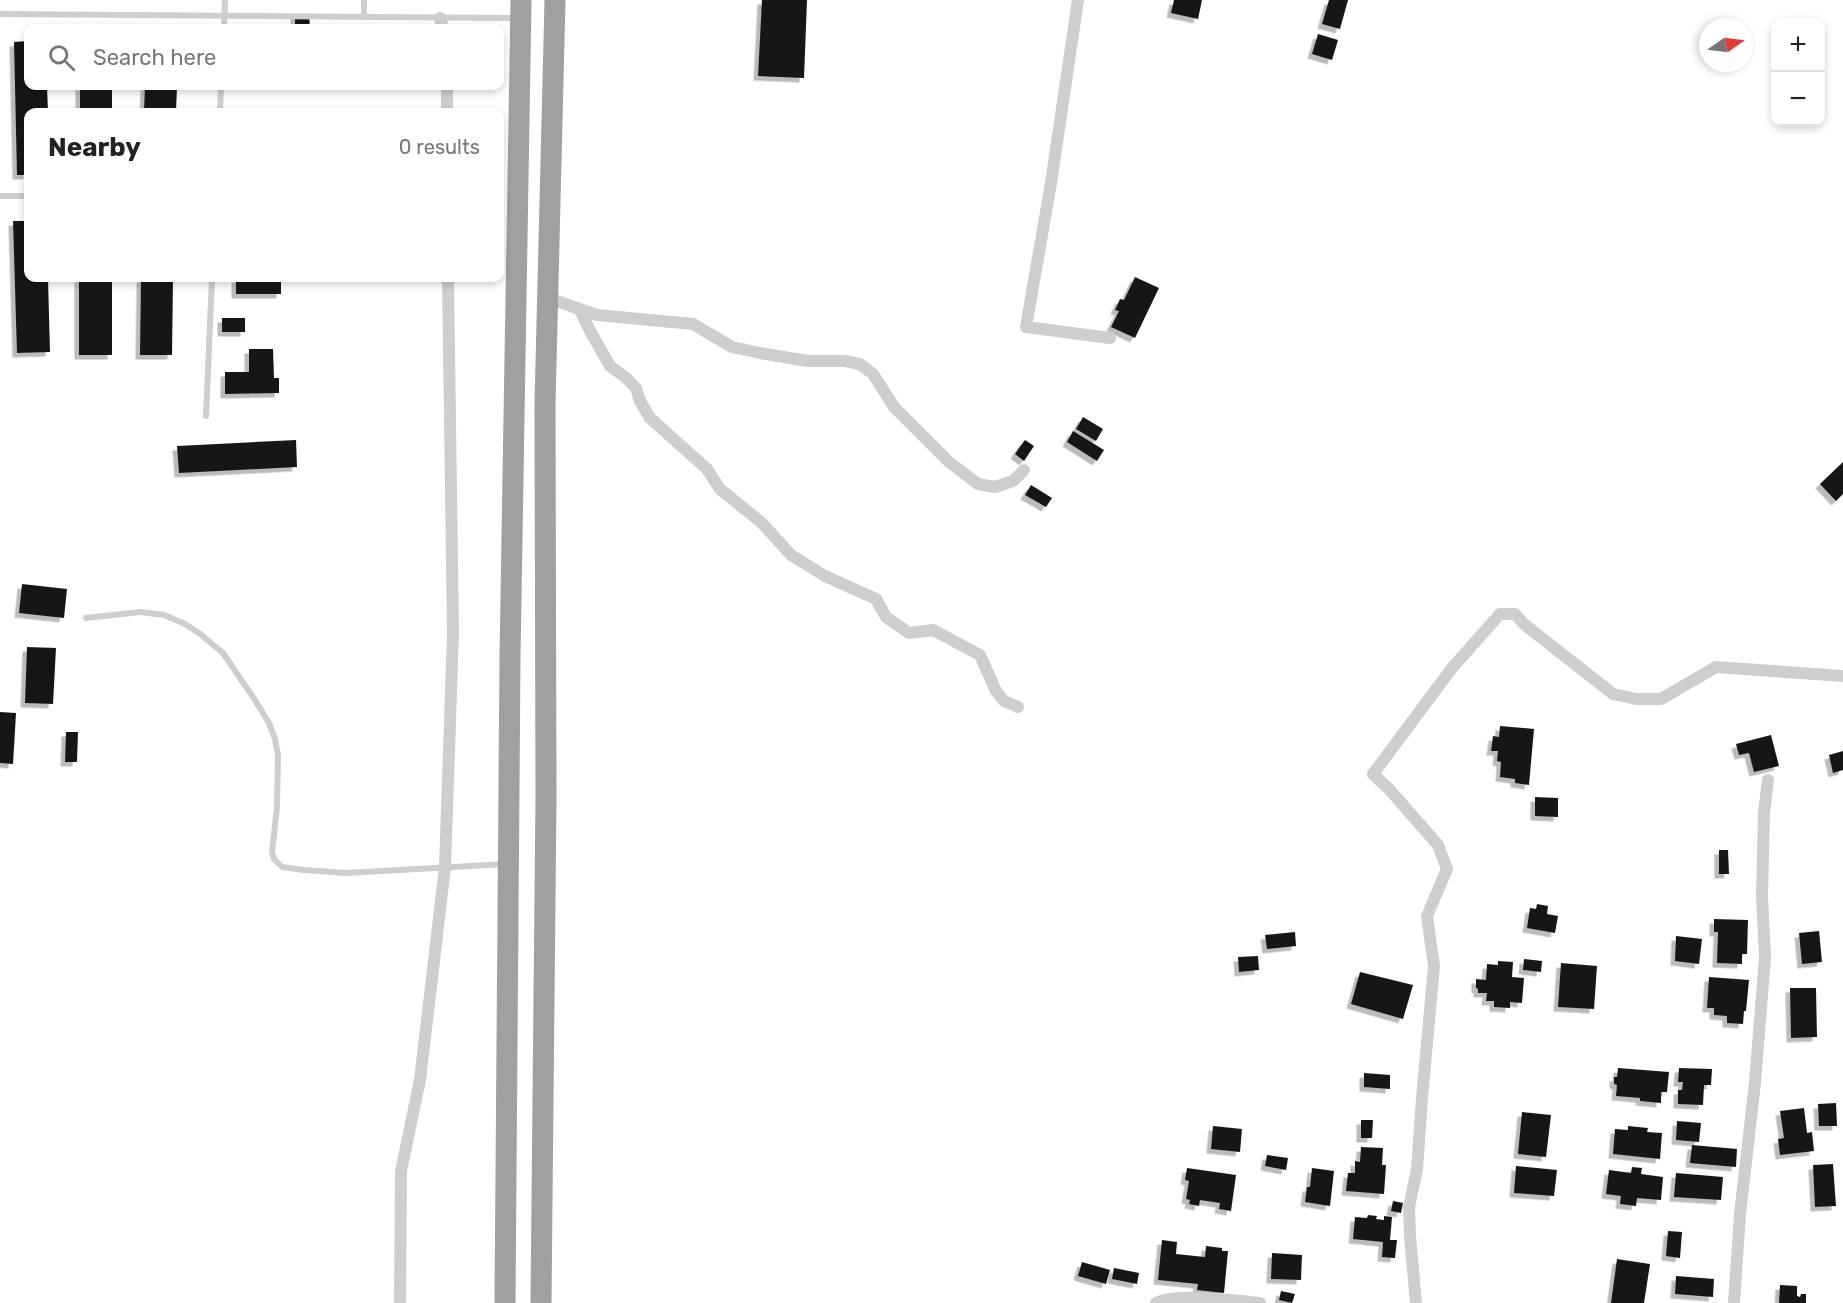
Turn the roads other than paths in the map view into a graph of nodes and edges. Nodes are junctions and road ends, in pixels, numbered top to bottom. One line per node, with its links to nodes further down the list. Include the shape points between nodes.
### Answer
1 (225, 0): 7 (lane)
2 (364, 0): 8 (lane)
3 (555, 0): 19 (highway)
4 (1078, 0): 21 (street, via 1026,327)
5 (521, 9): 9 (lane); 28 (highway)
6 (0, 14): 7 (lane)
7 (225, 16): 8 (lane); 10 (lane)
8 (364, 17): 9 (lane)
9 (442, 23)
10 (224, 24)
11 (221, 90): 13 (lane)
12 (447, 90): 14 (street)
13 (220, 108)
14 (447, 108)
15 (0, 196): 16 (lane)
16 (24, 196)
17 (212, 282): 22 (lane)
18 (448, 282): 29 (street, via 453,633)
19 (548, 298): 20 (street); 32 (highway)
20 (580, 310): 23 (street, via 693,324 732,347 760,353 860,364 873,374 894,407 949,462 978,484 995,487 1013,481); 26 (street, via 610,366 636,388 650,418 707,469 720,489 762,523 791,555 825,576 876,599 886,617 909,633 933,630 980,655 996,691 1004,701)
21 (1110, 339)
22 (206, 416)
23 (1024, 470)
24 (86, 618): 29 (lane, via 140,612 164,615 199,633 223,653 269,723 274,739 278,755 272,852 282,867 346,873)
25 (1843, 676): 35 (street, via 1716,667 1661,699 1636,699 1613,694 1515,614 1500,614 1452,668 1373,774 1438,845 1446,869 1427,915 1434,966 1417,1169 1410,1207)
26 (1018, 707)
27 (1768, 780): 36 (street, via 1762,896 1765,957)
28 (509, 863): 29 (lane); 31 (highway)
29 (444, 867): 30 (street, via 420,1080 400,1171)
30 (400, 1303)
31 (506, 1303)
32 (541, 1303)
33 (1156, 1303): 34 (street, via 1187,1298)
34 (1260, 1303)
35 (1416, 1303)
36 (1734, 1303)

